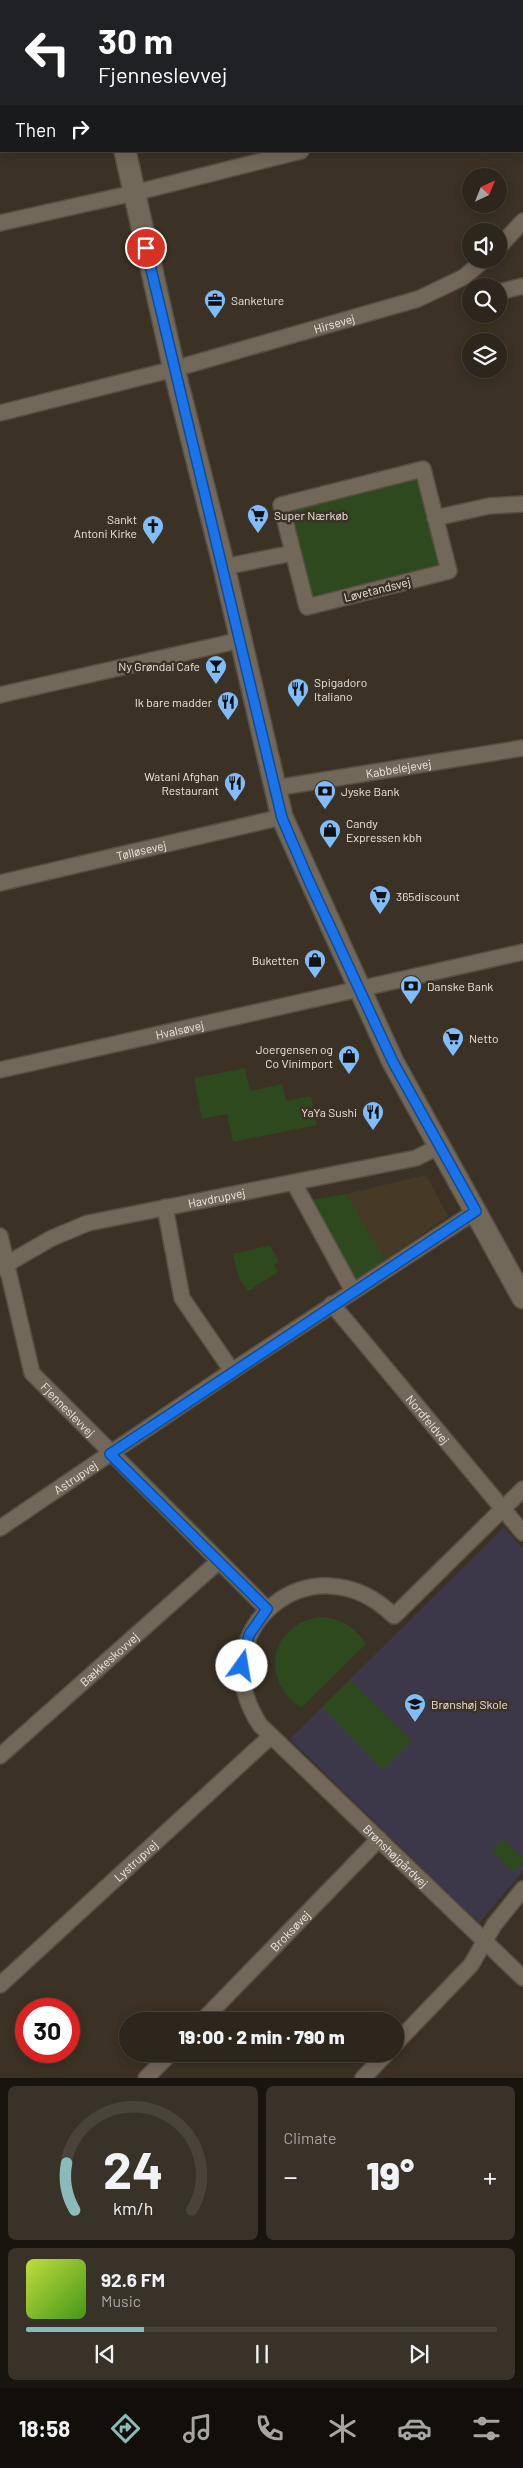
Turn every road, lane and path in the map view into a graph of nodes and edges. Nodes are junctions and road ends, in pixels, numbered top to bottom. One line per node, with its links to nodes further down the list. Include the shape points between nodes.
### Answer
1 (125, 152): 3 (main road)
2 (297, 152): 3 (street)
3 (134, 193): 5 (street); 10 (main road)
4 (523, 221): 6 (street)
5 (0, 223)
6 (507, 238)
7 (462, 284): 10 (street, Hirsevej)
8 (523, 286): 9 (street)
9 (507, 290)
10 (174, 369): 11 (street, Hirsevej); 15 (main road)
11 (0, 413)
12 (523, 504): 13 (street, via 489,506)
13 (435, 518): 14 (street, Løvetandsvej, via 423,469 281,505); 14 (street, Løvetandsvej, via 449,571 307,607)
14 (293, 553): 15 (street)
15 (224, 567): 16 (main road)
16 (241, 640): 17 (street); 19 (main road)
17 (0, 695)
18 (523, 748): 19 (street, Kabbelejevej)
19 (275, 788): 20 (main road)
20 (282, 818): 21 (street, Tølløsevej); 23 (main road)
21 (0, 883)
22 (523, 952): 23 (street, Hvalsøvej)
23 (358, 989): 24 (street, Hvalsøvej); 25 (main road, via 393,1062)
24 (0, 1070)
25 (440, 1146): 26 (street, Havdrupvej, via 416,1158); 28 (main road)
26 (294, 1182): 27 (street, Havdrupvej); 31 (street)
27 (165, 1207): 30 (street, Havdrupvej, via 88,1223 52,1238); 34 (street, via 182,1298)
28 (476, 1211): 31 (street, Astrupvej); 32 (main road)
29 (0, 1236): 30 (street, Fjenneslevvej)
30 (3, 1266): 35 (street, Fjenneslevvej, via 32,1373)
31 (354, 1291): 33 (street, Astrupvej)
32 (523, 1298)
33 (332, 1304): 34 (street, Astrupvej); 37 (street, Nordfeldvej)
34 (232, 1371): 35 (street, Astrupvej)
35 (110, 1454): 38 (street, Astrupvej); 40 (street, Fjenneslevvej)
36 (523, 1489): 37 (street)
37 (503, 1509): 39 (street, Nordfeldvej); 41 (street, via 394,1616 370,1596 324,1585 293,1592)
38 (0, 1528)
39 (523, 1533)
40 (219, 1561): 41 (street, Fjenneslevvej); 43 (street, Bækkeskovvej)
41 (267, 1609): 42 (street, Brønshøjgårdvej, via 253,1628 244,1650 242,1682 252,1712)
42 (271, 1736): 44 (street, Brønshøjgårdvej); 48 (street, Lystrupvej)
43 (0, 1756)
44 (379, 1839): 46 (street, Brønshøjgårdvej); 49 (street, Broksøvej)
45 (523, 1889): 46 (street)
46 (484, 1942): 47 (street, Brønshøjgårdvej); 50 (street, via 470,1965)
47 (523, 1978)
48 (0, 1985)
49 (211, 2012)
50 (404, 2035)
51 (162, 2062): 53 (street)
52 (378, 2062): 54 (street)
53 (146, 2078)
54 (363, 2078)

